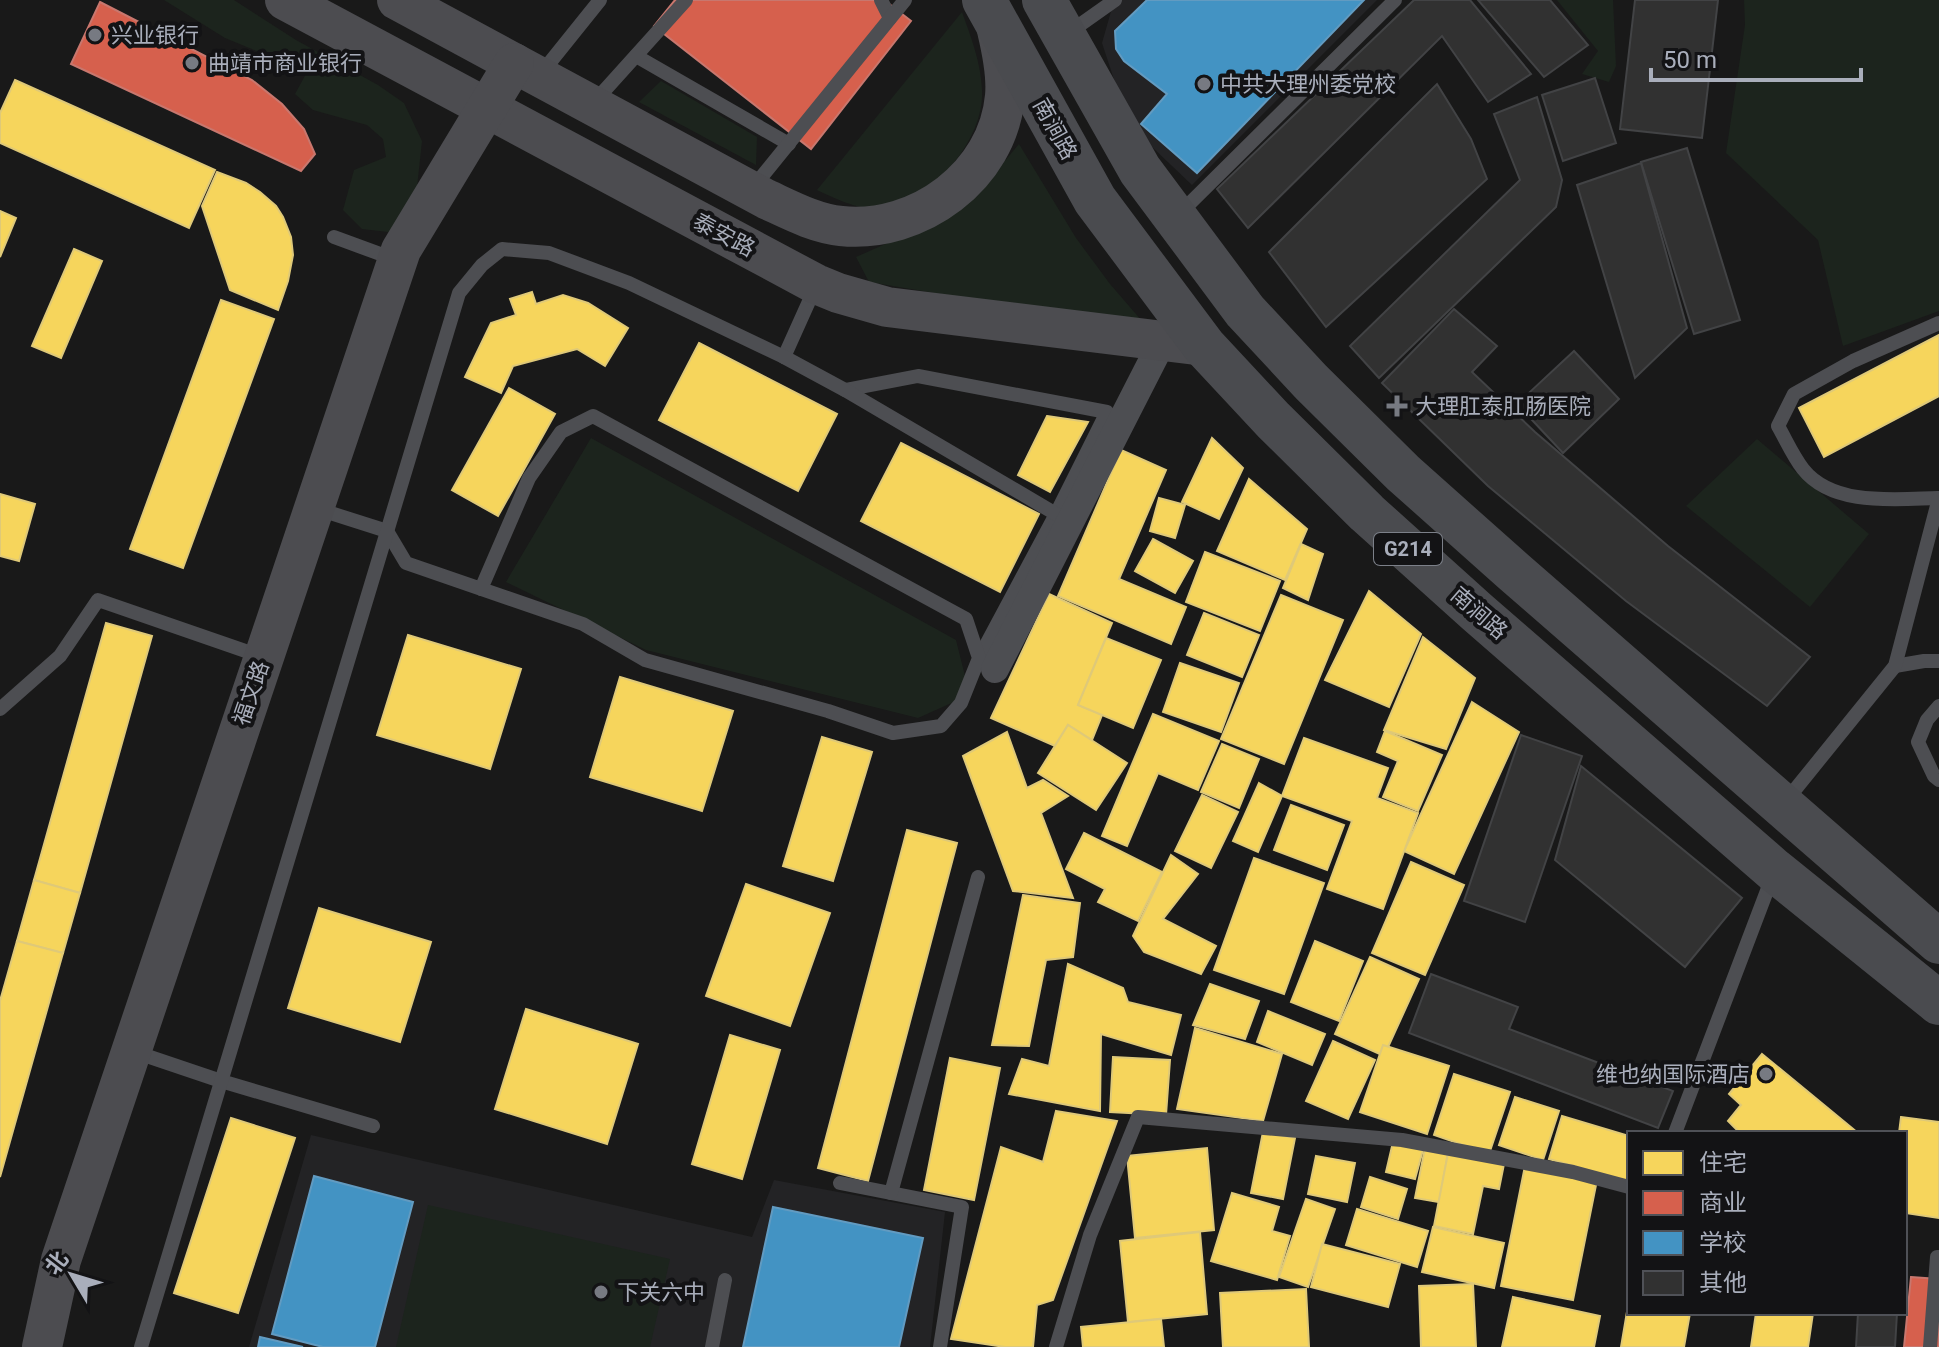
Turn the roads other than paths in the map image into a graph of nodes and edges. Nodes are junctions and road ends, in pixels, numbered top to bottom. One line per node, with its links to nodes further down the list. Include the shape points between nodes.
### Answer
1 (285, 0): 15 (main road, 泰安路)
2 (397, 0): 13 (main road)
3 (600, 0): 13 (lane)
4 (686, 0): 12 (lane)
5 (881, 0): 10 (lane)
6 (905, 0): 10 (lane)
7 (1115, 0): 11 (lane)
8 (1395, 0): 18 (lane)
9 (990, 13): 17 (main road, via 1006,89 1000,123 972,173 951,193 911,216 863,226 823,222); 23 (highway, 南涧路 / G214)
10 (890, 18): 16 (lane)
11 (1054, 18): 18 (highway, G214, via 1140,170)
12 (636, 56): 14 (lane); 16 (lane)
13 (526, 69): 14 (main road); 15 (main road, 福文路)
14 (592, 105): 17 (main road)
15 (487, 108): 20 (main road, 福文路); 21 (main road, 泰安路)
16 (789, 144): 17 (lane)
17 (751, 190)
18 (1175, 218): 38 (highway, G214, via 1245,311 1403,473)
19 (334, 237): 20 (lane)
20 (398, 260): 27 (main road, 福文路)
21 (816, 284): 23 (main road, 泰安路, via 887,307); 24 (lane)
22 (1939, 323): 26 (lane, via 1794,394 1778,426 1804,471 1827,489 1871,500)
23 (1183, 344): 33 (street); 39 (highway, 南涧路 / G214, via 1273,420 1477,612)
24 (784, 357): 25 (lane); 29 (lane, via 629,283 549,253 502,249 459,293)
25 (845, 390): 28 (lane); 28 (lane, via 918,376 1107,412)
26 (1938, 498): 34 (lane)
27 (314, 508): 29 (lane); 31 (main road, 福文路)
28 (1056, 514): 33 (lane)
29 (387, 531): 30 (lane, via 406,563); 44 (lane)
30 (481, 589): 33 (lane, via 583,624 645,660 893,733 941,726); 33 (lane, via 529,478 561,432 593,416 966,619)
31 (264, 657): 36 (lane, via 98,600 60,656); 43 (main road, 福文路)
32 (1939, 661): 34 (lane)
33 (987, 663)
34 (1895, 666): 38 (lane)
35 (1939, 706): 37 (lane, via 1918,742)
36 (0, 709)
37 (1939, 780)
38 (1783, 806): 41 (highway, G214)
39 (1774, 870): 42 (highway, 南涧路 / G214); 46 (lane)
40 (978, 877): 49 (lane)
41 (1939, 942)
42 (1939, 1003)
43 (131, 1051): 44 (lane); 52 (main road, 福文路, via 61,1260)
44 (221, 1081): 45 (lane); 53 (lane)
45 (373, 1126)
46 (1676, 1131)
47 (840, 1183): 49 (lane)
48 (1627, 1186): 56 (lane, via 1402,1140 1138,1117 1090,1235)
49 (891, 1193): 55 (lane, via 962,1207)
50 (1939, 1257): 57 (lane)
51 (725, 1280): 54 (lane)
52 (42, 1347)
53 (141, 1347)
54 (712, 1347)
55 (940, 1347)
56 (1056, 1347)
57 (1930, 1347)

